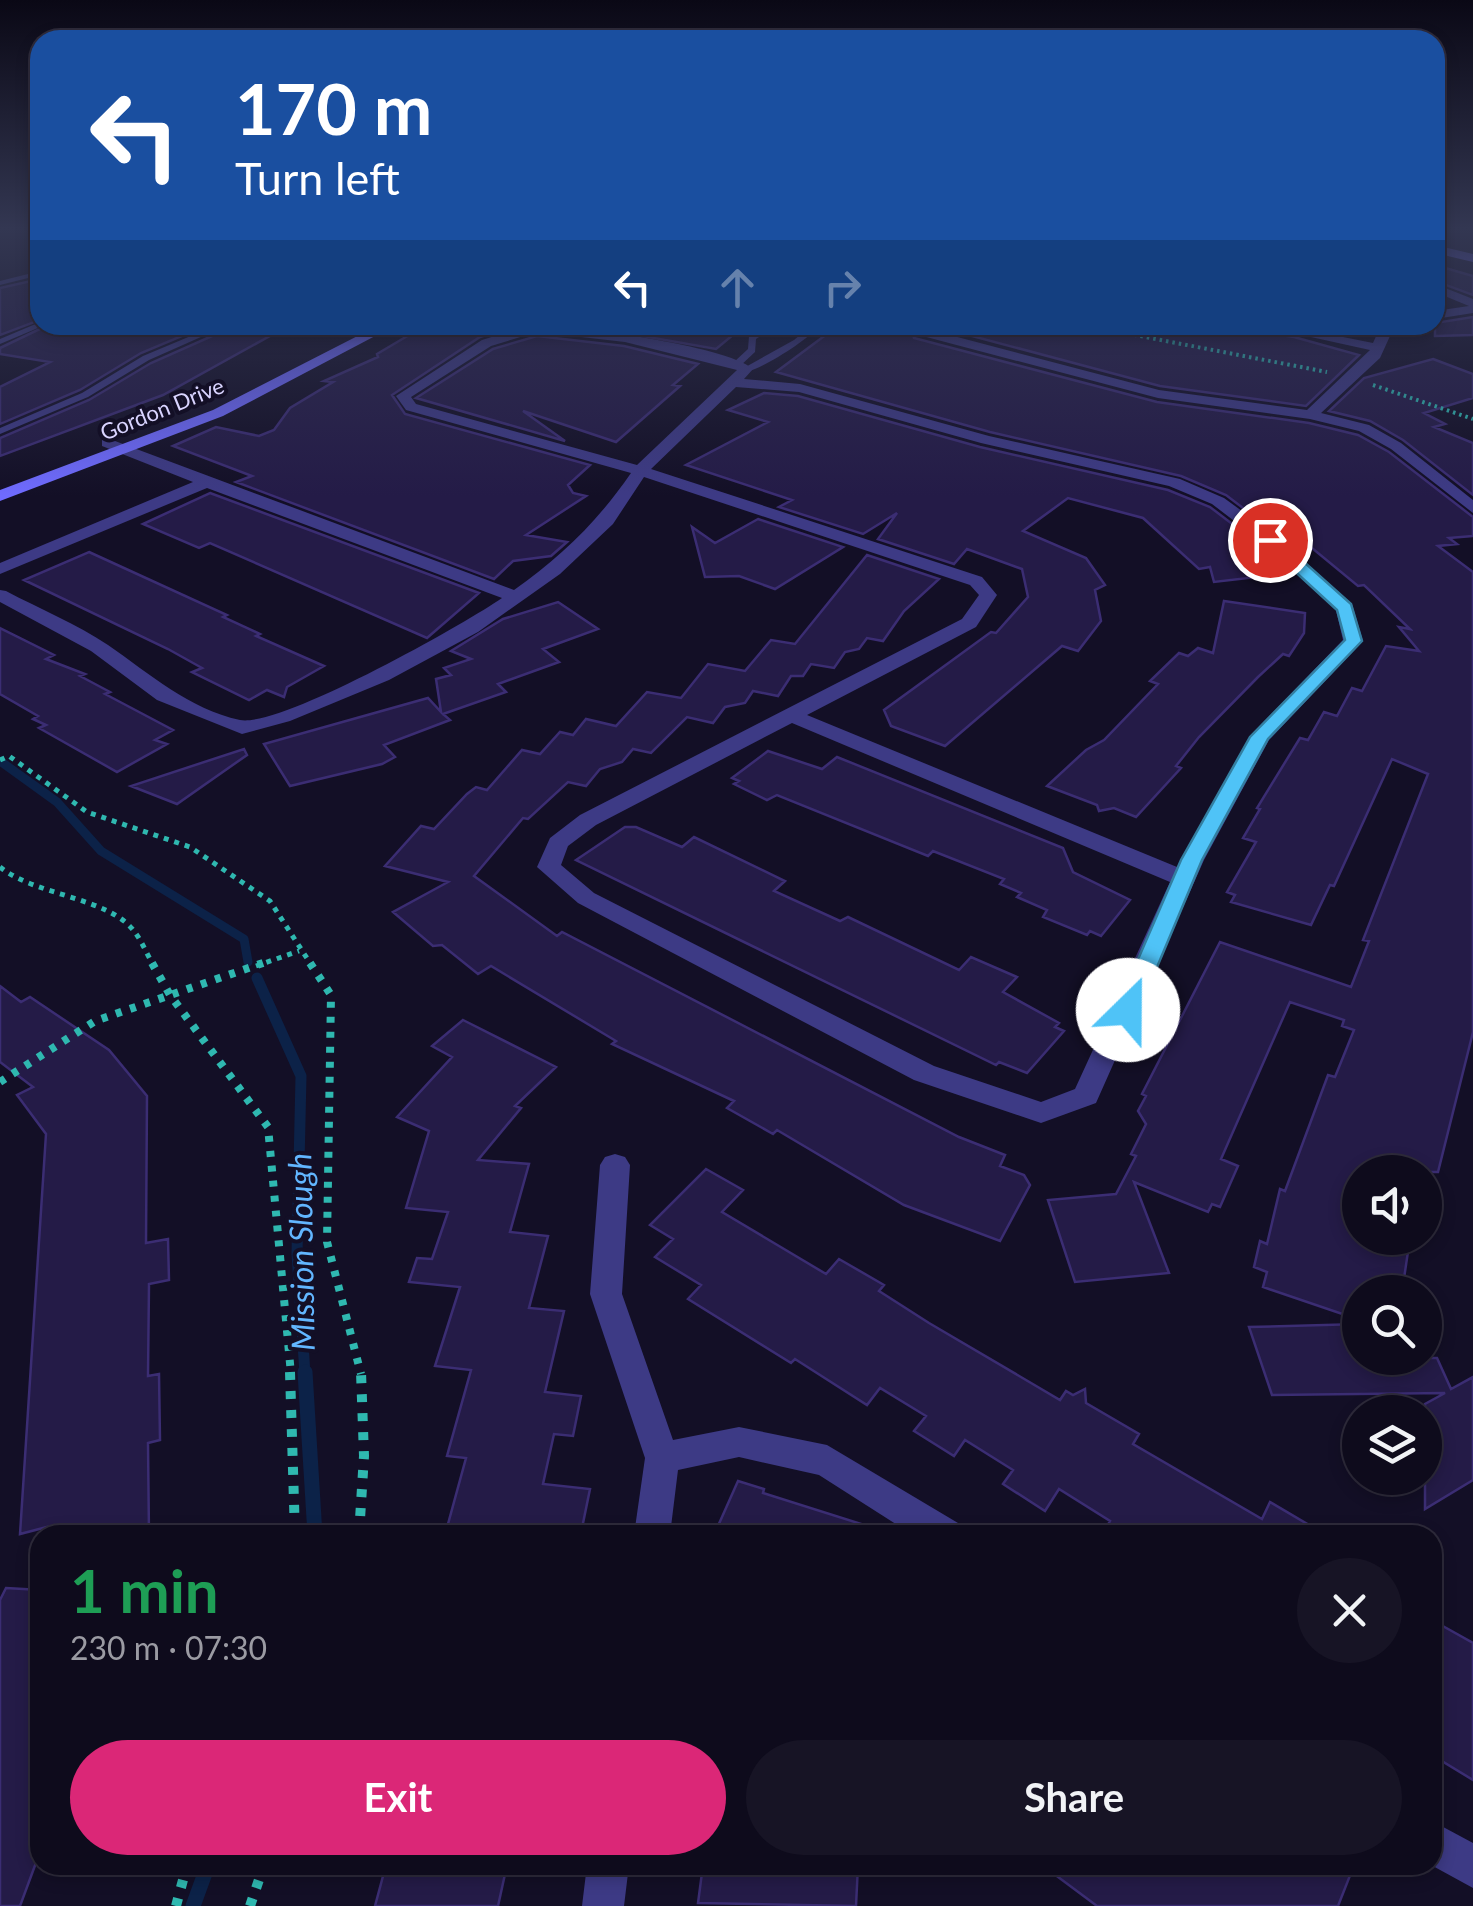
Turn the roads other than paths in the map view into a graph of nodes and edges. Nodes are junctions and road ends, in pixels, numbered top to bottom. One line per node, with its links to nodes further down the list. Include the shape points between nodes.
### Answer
1 (30, 330): 12 (lane)
2 (200, 335): 16 (lane)
3 (340, 335): 17 (main road, Gordon Drive)
4 (370, 335): 17 (main road, Gordon Drive, via 218,413)
5 (503, 335): 18 (street, via 403,396 411,407 560,444)
6 (582, 335): 14 (street)
7 (757, 335): 14 (lane)
8 (806, 335): 14 (lane, via 760,367)
9 (932, 335): 15 (street, via 1108,383)
10 (1313, 335): 13 (street)
11 (1384, 335): 13 (street)
12 (0, 342)
13 (1378, 348): 15 (street)
14 (739, 372): 18 (street); 27 (street, via 986,440 1174,482 1218,501 1345,608 1354,641 1260,737)
15 (1310, 416): 22 (street, via 1364,428 1396,446)
16 (0, 431)
17 (115, 446): 19 (street); 20 (main road, Gordon Drive); 21 (main road, Gordon Drive)
18 (640, 472): 25 (street, via 607,520 554,570); 26 (street, via 791,515 976,580 988,595 969,623)
19 (207, 482): 23 (street); 25 (street)
20 (0, 483)
21 (0, 496)
22 (1473, 508)
23 (0, 569)
24 (0, 595): 25 (street, via 98,647 164,696 242,728 382,676 471,628)
25 (514, 596)
26 (792, 716): 27 (street); 27 (street, via 588,820 558,843 549,867 586,898 924,1073 1041,1113 1086,1096)
27 (1184, 878)
28 (615, 1165): 29 (street, via 606,1294)
29 (662, 1458): 30 (street); 31 (street, via 739,1442 827,1461)
30 (653, 1525)
31 (929, 1525)
32 (1442, 1848): 33 (street)
33 (1473, 1867)
34 (607, 1875): 35 (street)
35 (603, 1906)

